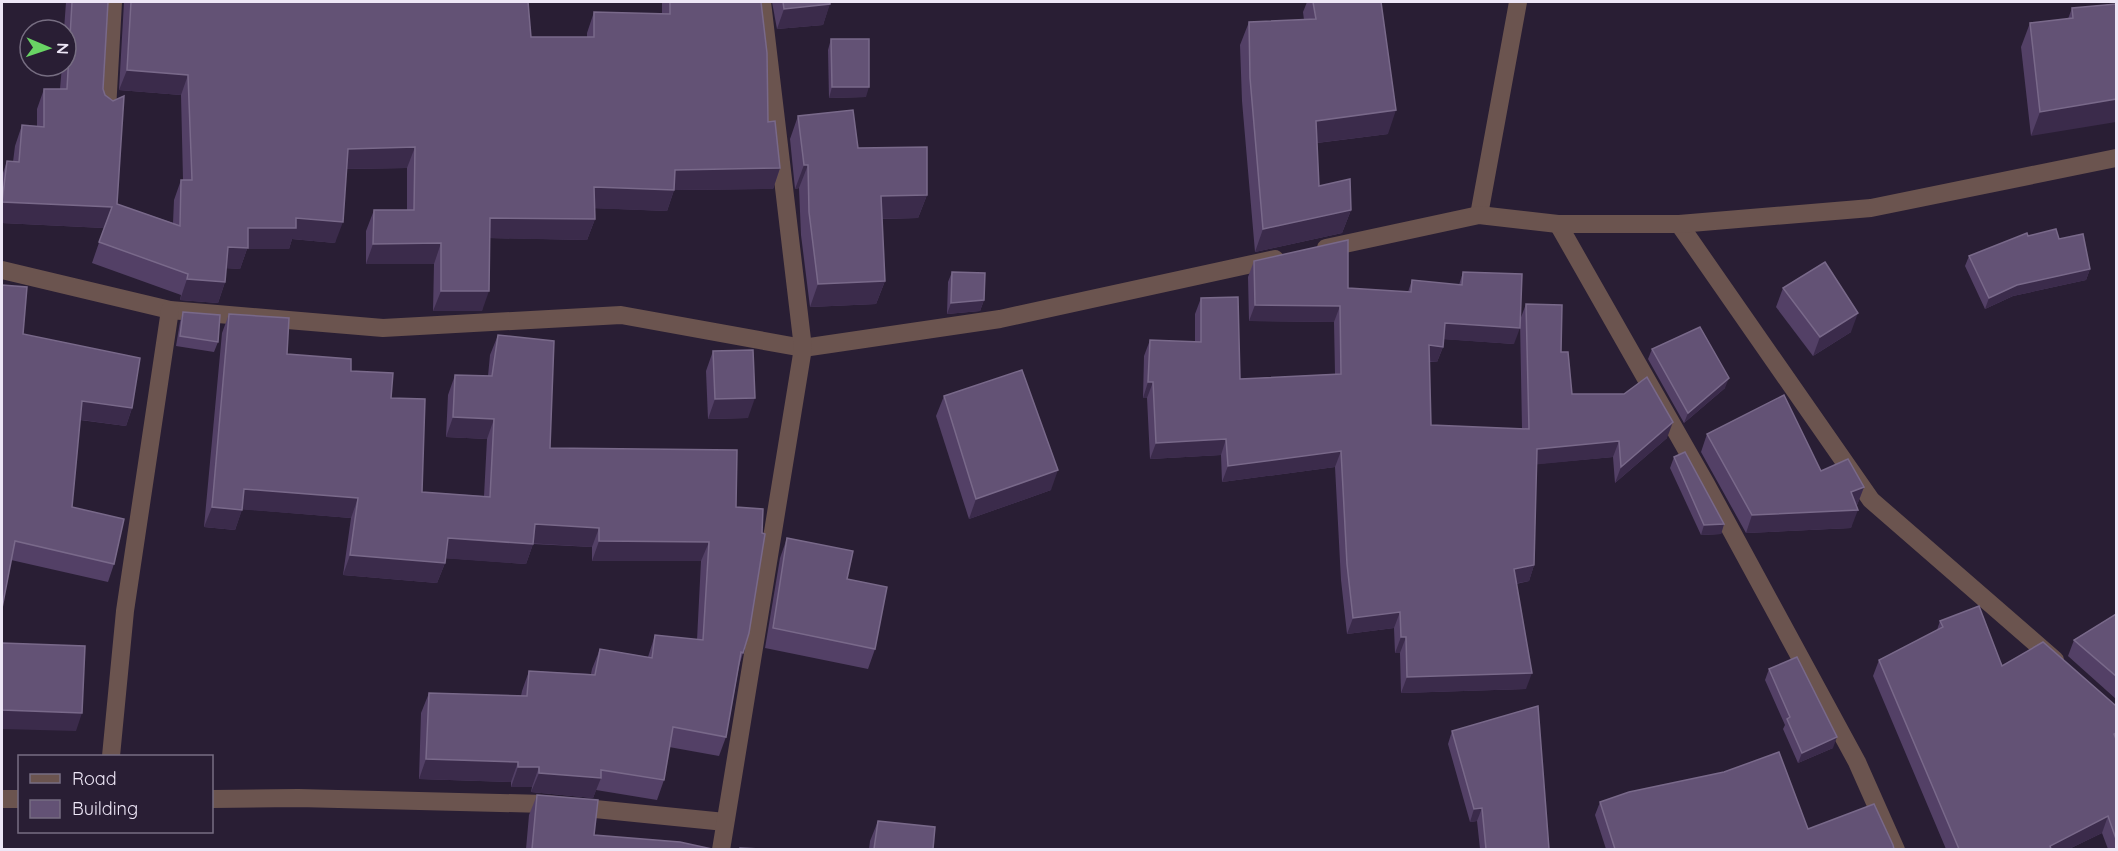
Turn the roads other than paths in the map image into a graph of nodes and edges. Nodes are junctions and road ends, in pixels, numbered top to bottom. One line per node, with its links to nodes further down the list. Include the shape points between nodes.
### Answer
1 (113, 2): 4 (street)
2 (762, 2): 11 (street)
3 (1518, 2): 6 (street)
4 (107, 110)
5 (2116, 158): 8 (street, via 1871,208)
6 (1479, 215): 7 (street); 11 (street, via 1000,319)
7 (1558, 224): 8 (street); 19 (street, via 1706,484 1857,762)
8 (1679, 224): 12 (street, via 1871,500)
9 (2, 270): 10 (street)
10 (170, 310): 11 (street, via 383,328 621,315); 13 (street, via 125,611)
11 (803, 348): 17 (street)
12 (2073, 675)
13 (111, 755)
14 (2, 799): 15 (street)
15 (18, 799)
16 (213, 799): 17 (street, via 545,804)
17 (725, 822): 18 (street)
18 (721, 849)
19 (1896, 849)

